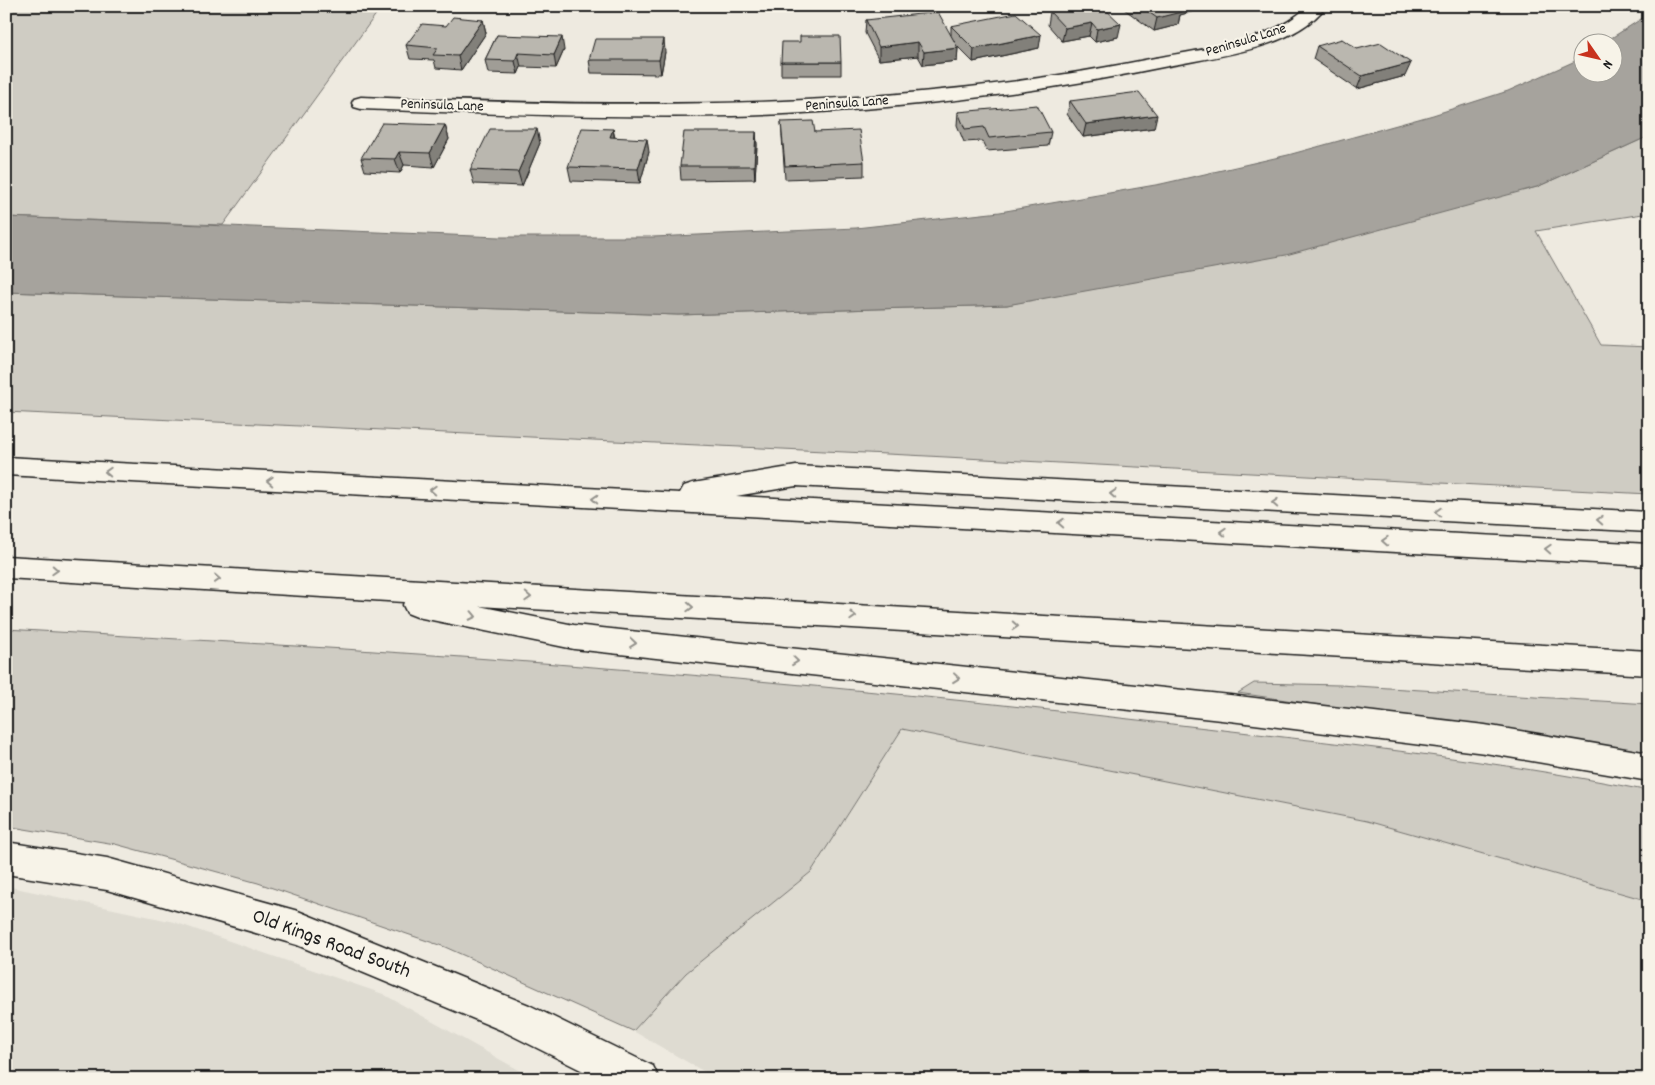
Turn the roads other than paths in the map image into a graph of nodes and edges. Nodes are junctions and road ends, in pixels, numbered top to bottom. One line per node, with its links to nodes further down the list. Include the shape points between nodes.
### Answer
1 (1318, 6): 2 (main road, Peninsula Lane, via 1301,22 1283,31 1222,50 1067,80 915,99 786,108 668,111)
2 (361, 103)
3 (6, 466): 4 (main road, one-way to 3)
4 (644, 501): 5 (main road, one-way to 4, via 796,476); 6 (main road, one-way to 4)
5 (1649, 522)
6 (1649, 555)
7 (6, 567): 8 (main road, one-way to 8)
8 (322, 586): 9 (main road, one-way to 9); 10 (main road, one-way to 10, via 574,637 1485,739)
9 (1649, 663)
10 (1649, 767)
11 (6, 858): 12 (main road, Old Kings Road South, via 108,874 298,928 516,1018)
12 (640, 1079)

